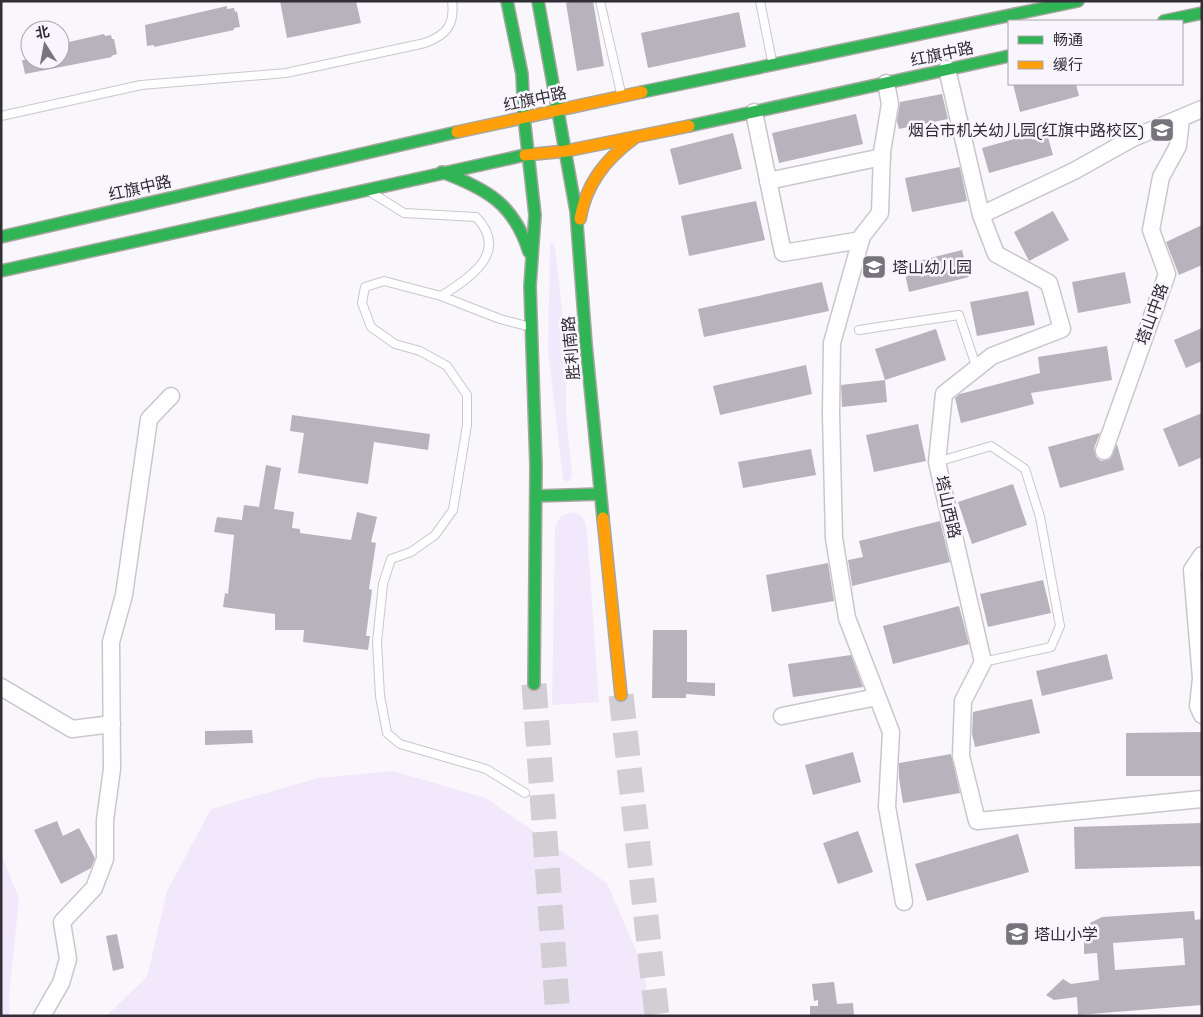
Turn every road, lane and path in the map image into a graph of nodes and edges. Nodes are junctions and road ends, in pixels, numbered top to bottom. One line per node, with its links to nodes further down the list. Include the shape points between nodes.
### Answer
1 (452, 1): 17 (lane, via 453,16 448,27 440,38 425,43 286,73 141,85)
2 (507, 1): 18 (main road, via 522,74)
3 (538, 1): 15 (main road, 胜利南路)
4 (600, 1): 13 (lane)
5 (760, 1): 10 (lane)
6 (1078, 1): 10 (main road, 红旗中路)
7 (1202, 13): 8 (main road)
8 (1169, 20)
9 (1008, 56): 11 (main road, 红旗中路)
10 (773, 65): 13 (main road, 红旗中路)
11 (947, 69): 12 (main road, 红旗中路); 27 (street, 塔山西路)
12 (886, 83): 16 (main road, 红旗中路); 23 (street, via 890,104)
13 (622, 97): 15 (main road, 红旗中路)
14 (1202, 109): 19 (street)
15 (558, 111): 18 (main road, 红旗中路); 21 (main road, 胜利南路)
16 (754, 112): 20 (main road, 红旗中路); 25 (street)
17 (1, 116)
18 (524, 117): 22 (main road); 29 (main road, 红旗中路)
19 (1181, 119): 27 (street, via 1133,138 1074,171); 38 (street, 塔山中路, via 1178,146 1161,178 1151,230 1166,274)
20 (635, 138): 21 (main road, 红旗中路); 28 (main road, via 610,156 593,180 584,196)
21 (566, 151): 22 (main road, 红旗中路); 28 (main road, 胜利南路)
22 (530, 154): 24 (main road, 红旗中路); 31 (main road, via 534,215)
23 (882, 157): 25 (street); 30 (street, via 880,213)
24 (442, 172): 26 (main road, 红旗中路); 31 (main road, via 473,183 500,201 520,227)
25 (768, 180): 30 (street, via 782,253)
26 (364, 188): 32 (main road, 红旗中路); 33 (lane, via 404,213 476,217 482,224 489,239 489,254 475,273)
27 (981, 215): 36 (street, 塔山西路, via 996,254 1049,283 1062,329 992,356)
28 (578, 236): 40 (main road, 胜利南路)
29 (1, 237)
30 (861, 240): 47 (street, via 832,343 834,538 847,618)
31 (531, 261): 34 (main road)
32 (1, 271)
33 (441, 296): 34 (lane, via 500,319); 51 (lane, via 384,281 365,287 362,303 371,327 395,344 420,351 447,366 466,395 467,425 453,510 434,535 411,552 391,559 384,584 377,642 380,696 387,733 400,744 486,770)
34 (531, 327): 41 (main road)
35 (859, 330): 36 (lane, via 959,314)
36 (977, 369): 39 (street, 塔山西路, via 944,394)
37 (172, 396): 50 (street, via 149,419 124,595 111,642)
38 (1104, 451)
39 (937, 462): 43 (street, 塔山西路); 43 (lane, via 991,446 1025,469 1040,517 1060,626 1051,647)
40 (600, 494): 41 (main road); 46 (main road, 胜利南路)
41 (536, 496): 44 (main road)
42 (1202, 555): 48 (street, via 1192,570 1201,678)
43 (983, 662): 52 (street, via 963,701 961,756 977,821)
44 (534, 684)
45 (1, 687): 50 (street, via 72,729)
46 (621, 694)
47 (877, 697): 49 (street); 53 (street, via 891,732 887,807)
48 (1200, 709)
49 (782, 716)
50 (112, 724): 54 (street, via 112,770 104,820 105,859 94,888 62,922 68,959 61,983)
51 (525, 793)
52 (1202, 799)
53 (904, 902)
54 (42, 1016)

